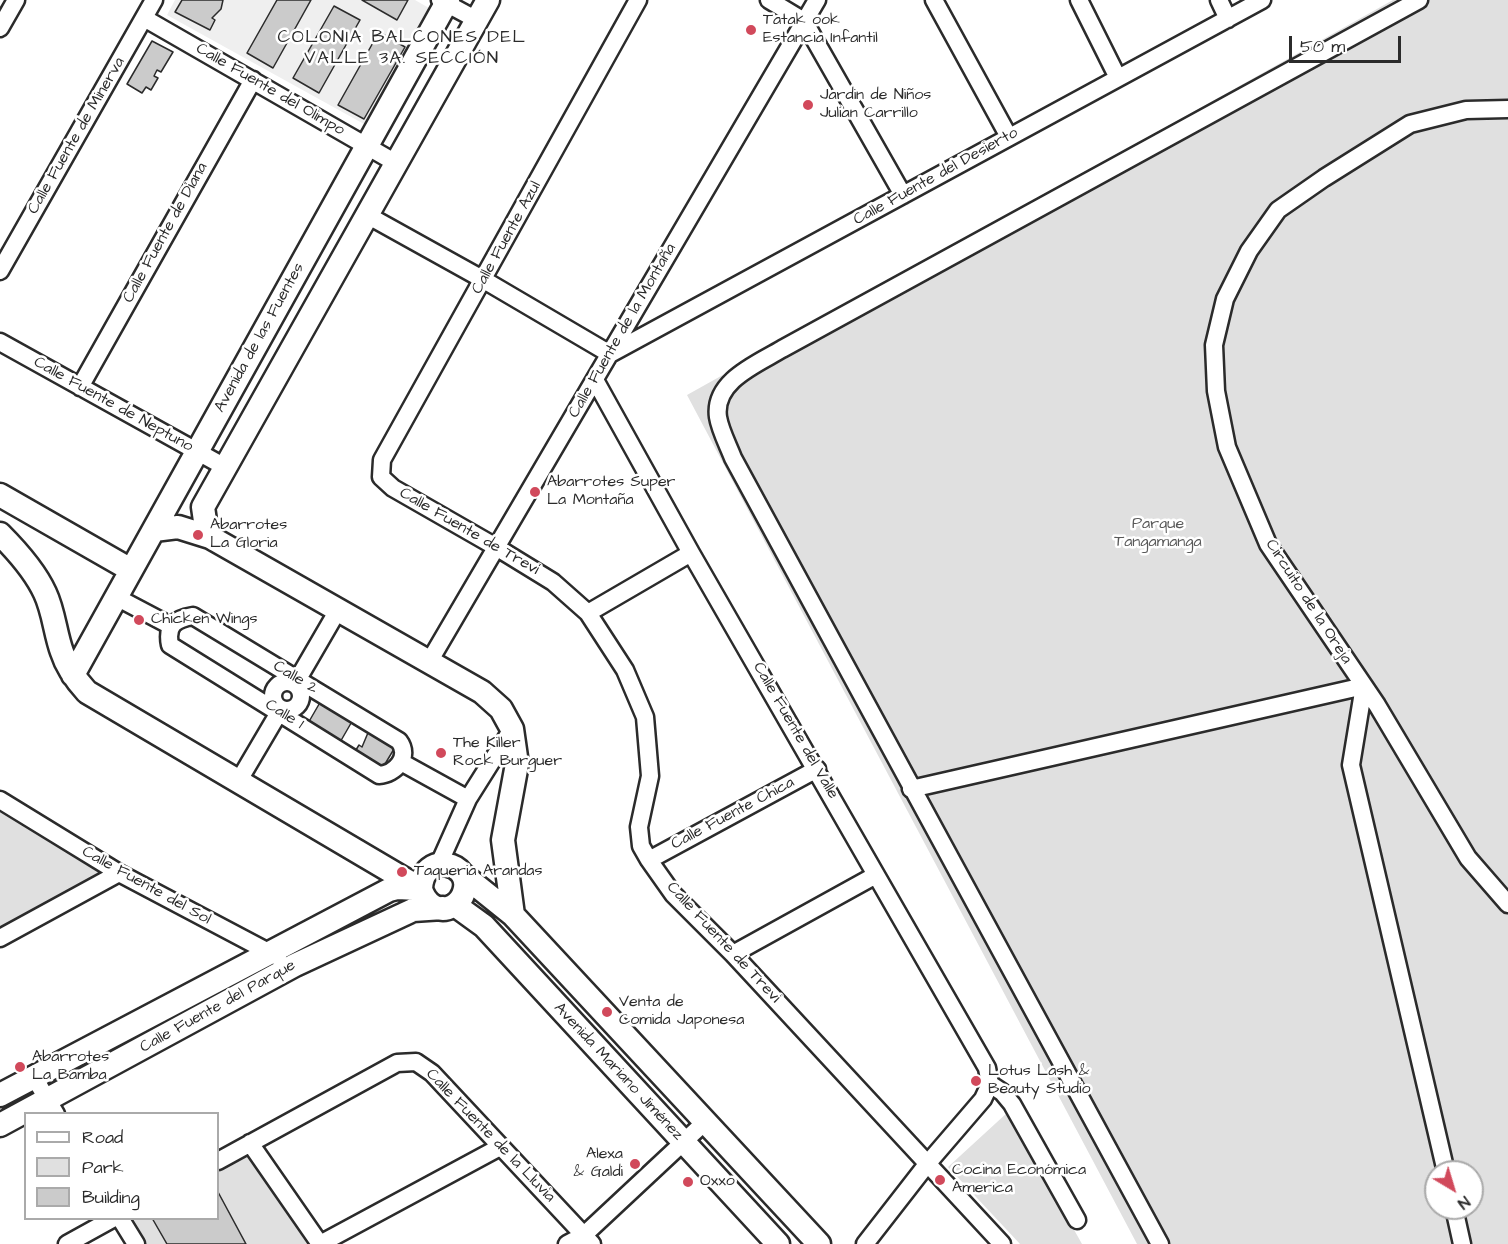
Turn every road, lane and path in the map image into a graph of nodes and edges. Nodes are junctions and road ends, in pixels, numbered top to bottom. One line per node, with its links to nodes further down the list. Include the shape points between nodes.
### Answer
1 (16, 0): 17 (street)
2 (154, 0): 13 (street, Calle Fuente de Minerva)
3 (488, 0): 15 (street, Avenida de las Fuentes)
4 (638, 0): 27 (street, Calle Fuente Azul)
5 (769, 0): 16 (street)
6 (817, 0): 16 (street, Calle Fuente de la Montaña)
7 (934, 0): 21 (street)
8 (1079, 0): 18 (street)
9 (1219, 0): 14 (street)
10 (1262, 0): 14 (street, Calle Fuente del Desierto)
11 (1419, 0): 55 (street, via 782,349 736,376 720,397 718,417 733,458)
12 (445, 1): 15 (street); 22 (street, Avenida de las Fuentes)
13 (144, 18): 19 (street, Calle Fuente del Olimpo); 26 (street, Calle Fuente de Minerva)
14 (1228, 19): 18 (street, Calle Fuente del Desierto)
15 (477, 20): 23 (street, Avenida de las Fuentes)
16 (804, 21): 24 (street); 29 (street, Calle Fuente de la Montaña)
17 (0, 28)
18 (1118, 78): 21 (street, Calle Fuente del Desierto)
19 (253, 80): 22 (street, Calle Fuente del Olimpo); 31 (street, Calle Fuente de Diana)
20 (1508, 109): 49 (street, Circuito de la Oreja, via 1466,110 1410,124 1324,177 1278,210 1249,251 1225,299 1214,345 1216,391 1227,447 1268,544)
21 (1009, 137): 24 (street, Calle Fuente del Desierto)
22 (367, 146): 23 (street, Calle Fuente del Olimpo); 32 (street, Avenida de las Fuentes)
23 (396, 163): 25 (street, Avenida de las Fuentes)
24 (903, 195): 29 (street, Calle Fuente del Desierto)
25 (367, 215): 27 (street); 33 (street, Avenida de las Fuentes)
26 (0, 271)
27 (484, 280): 29 (street); 34 (street, Calle Fuente Azul, via 382,460)
28 (0, 342): 31 (street, Calle Fuente de Neptuno)
29 (610, 354): 30 (street, Calle Fuente de la Montaña)
30 (595, 380): 39 (street, Calle Fuente de la Montaña); 40 (street, Calle Fuente del Valle)
31 (80, 387): 32 (street, Calle Fuente de Neptuno)
32 (197, 452): 33 (street, Calle Fuente de Neptuno); 36 (street, Avenida de las Fuentes)
33 (225, 467): 38 (street, Avenida de las Fuentes, via 203,507)
34 (381, 477): 39 (street, Calle Fuente de Trevi, via 393,488)
35 (0, 495): 41 (street)
36 (154, 530): 38 (street, via 178,527); 41 (street, Avenida de las Fuentes)
37 (0, 534): 47 (street, Avenida Mariano Jiménez, via 45,593 62,653)
38 (210, 537): 43 (street)
39 (496, 547): 44 (street, Calle Fuente de Trevi, via 553,582); 46 (street, Calle Fuente de la Montaña)
40 (692, 553): 44 (street); 53 (street, Calle Fuente del Valle)
41 (131, 570): 42 (street, Avenida de las Fuentes)
42 (116, 597): 45 (street); 47 (street, Avenida de las Fuentes)
43 (338, 610): 46 (street); 48 (street)
44 (588, 613): 59 (street, Calle Fuente de Trevi, via 624,670 645,717 650,776 639,827 641,846)
45 (171, 626): 48 (street, Calle 2, via 179,618 193,616); 50 (street, Calle 1, via 170,645)
46 (429, 662): 51 (street, via 482,692 501,709)
47 (73, 675): 54 (street, Avenida Mariano Jiménez, via 87,692)
48 (297, 682): 50 (street, via 301,701 290,710); 52 (street, Calle 2, via 399,741 403,746)
49 (1364, 686): 55 (street); 66 (street, Circuito de la Oreja, via 1468,858); 85 (street, via 1351,765)
50 (280, 711): 52 (street, Calle 1, via 379,775 394,771); 54 (street)
51 (512, 729): 56 (street); 68 (street, via 517,764 503,840)
52 (401, 762): 56 (street)
53 (817, 769): 59 (street, Calle Fuente Chica); 63 (street, Calle Fuente del Valle)
54 (238, 782): 58 (street, Avenida Mariano Jiménez)
55 (911, 789): 100 (street)
56 (468, 799): 60 (street)
57 (0, 800): 61 (street, Calle Fuente del Sol)
58 (371, 860): 64 (street, Avenida Mariano Jiménez); 65 (street, via 388,876)
59 (649, 860): 71 (street, Calle Fuente de Trevi, via 673,894)
60 (439, 864): 62 (street, Avenida Mariano Jiménez, via 452,865); 64 (street, via 423,876)
61 (119, 873): 69 (street); 70 (street, Calle Fuente del Sol)
62 (462, 874): 67 (street, via 464,895); 68 (street, Avenida Mariano Jiménez)
63 (876, 875): 71 (street); 74 (street, Calle Fuente del Valle, via 987,1068)
64 (421, 889): 65 (street, Calle Fuente del Parque, via 397,888); 67 (street, Avenida Mariano Jiménez, via 426,901 436,908)
65 (381, 894): 70 (street, Calle Fuente del Parque)
66 (1508, 904)
67 (449, 907): 72 (street, Calle Fuente del Parque, via 413,910); 81 (street, Avenida Mariano Jiménez, via 484,926)
68 (513, 915): 79 (street, Avenida Mariano Jiménez)
69 (0, 938)
70 (269, 953): 72 (street, Calle Fuente del Sol); 73 (street, Calle Fuente del Parque)
71 (733, 954): 86 (street, Calle Fuente de Trevi)
72 (295, 965): 76 (street, Calle Fuente del Parque)
73 (34, 1077): 75 (street, Calle Fuente del Parque); 76 (street)
74 (990, 1084): 86 (street, via 983,1099); 89 (street, Calle Fuente del Valle, via 1012,1104)
75 (0, 1095)
76 (52, 1107): 77 (street, Calle Fuente del Parque)
77 (38, 1112)
78 (24, 1117): 80 (street, Calle Fuente del Parque)
79 (705, 1122): 81 (street); 97 (street, Avenida Mariano Jiménez)
80 (0, 1125)
81 (683, 1142): 91 (street); 96 (street, Avenida Mariano Jiménez)
82 (250, 1143): 83 (street, Calle Fuente de la Lluvia, via 397,1063 416,1062 432,1073); 84 (street, Calle Fuente de la Lluvia); 94 (street)
83 (500, 1147): 91 (street, Calle Fuente de la Lluvia); 94 (street)
84 (219, 1160)
85 (1443, 1160)
86 (928, 1163): 98 (street); 99 (street, Calle Fuente de Trevi)
87 (110, 1220): 92 (street)
88 (121, 1220): 93 (street)
89 (1077, 1220)
90 (1457, 1220): 101 (street)
91 (588, 1239): 95 (street)
92 (67, 1244)
93 (136, 1244)
94 (320, 1244)
95 (567, 1244)
96 (778, 1244)
97 (819, 1244)
98 (865, 1244)
99 (1002, 1244)
100 (1160, 1244)
101 (1462, 1244)

